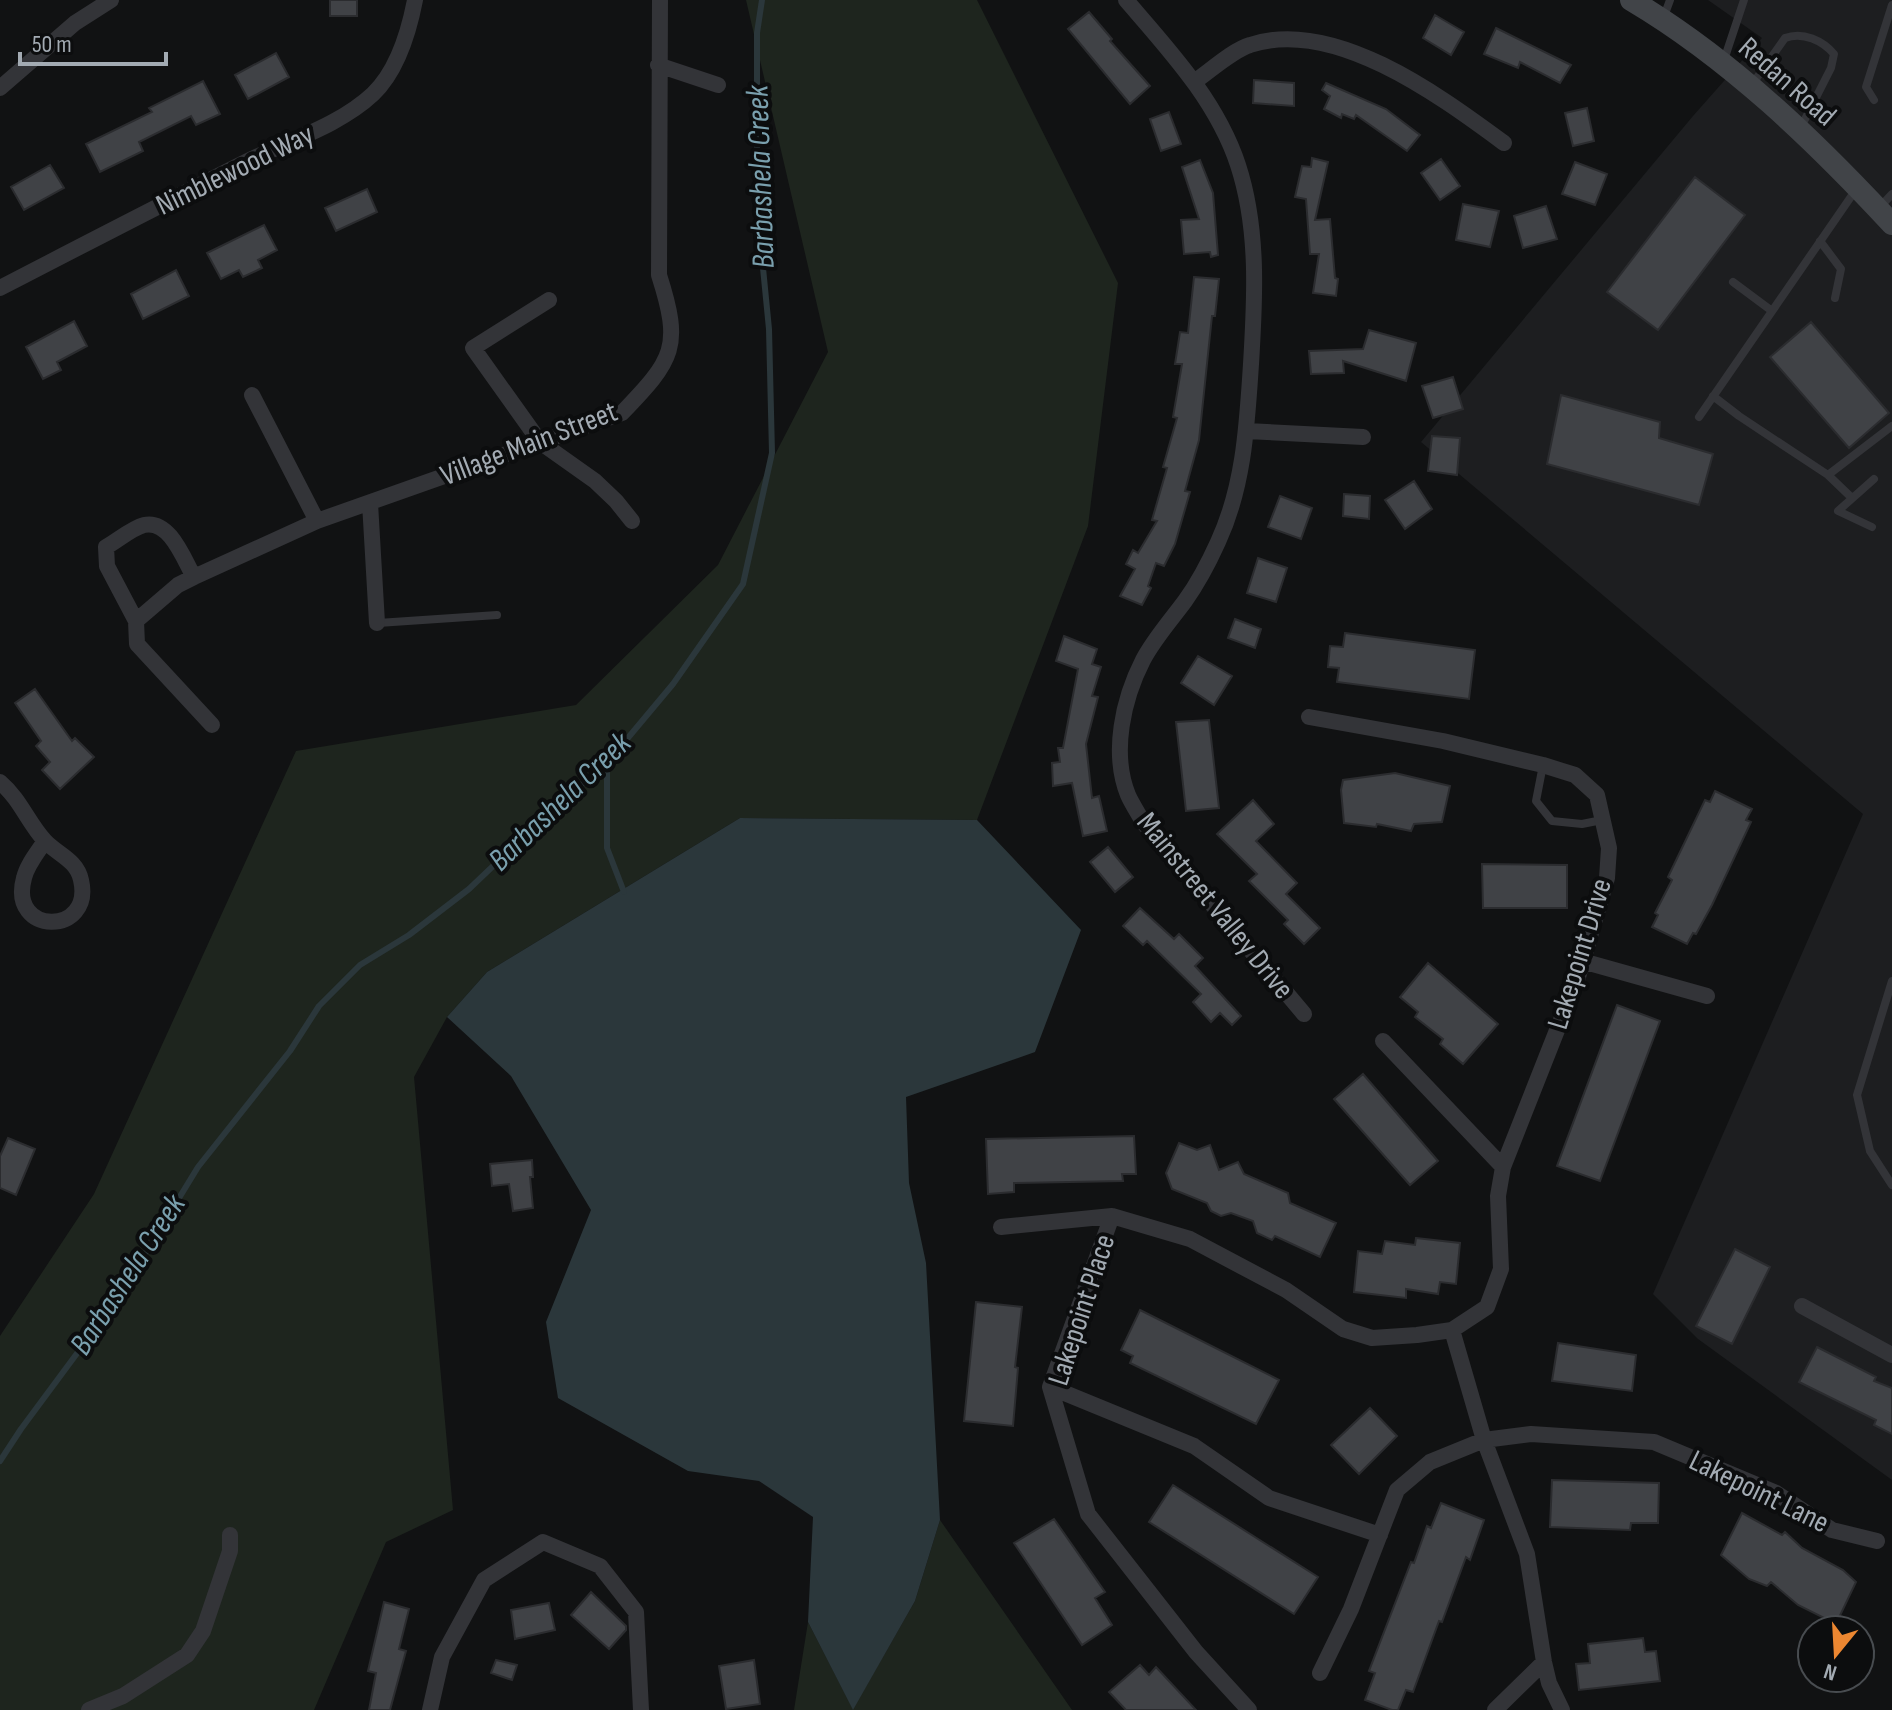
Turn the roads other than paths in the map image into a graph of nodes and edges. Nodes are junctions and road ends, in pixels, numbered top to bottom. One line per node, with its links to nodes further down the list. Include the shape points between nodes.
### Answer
1 (111, 0): 13 (street, via 75,23)
2 (415, 0): 22 (street, Nimblewood Way, via 393,65 376,91 351,113)
3 (660, 0): 9 (street, Village Main Street)
4 (1126, 0): 11 (street, Mainstreet Valley Drive)
5 (1631, 0): 8 (main road, Redan Road)
6 (1744, 0): 10 (lane)
7 (1892, 5): 15 (lane, via 1866,87)
8 (1666, 10): 10 (main road, Redan Road)
9 (658, 65): 12 (street); 32 (street, Village Main Street, via 659,275 671,313 671,350 622,413)
10 (1722, 65): 14 (main road, Redan Road)
11 (1194, 82): 17 (street, via 1248,45 1286,38 1321,43 1400,75); 30 (street, Mainstreet Valley Drive, via 1238,165 1248,208 1254,321)
12 (718, 85)
13 (0, 88)
14 (1750, 88): 16 (main road, Redan Road); 16 (lane, via 1785,38 1794,34 1824,42 1834,54 1831,68)
15 (1874, 100)
16 (1799, 131): 18 (main road, Redan Road)
17 (1504, 143)
18 (1857, 187): 19 (main road, Redan Road); 20 (lane)
19 (1887, 209)
20 (1820, 241): 23 (lane, via 1841,269); 25 (lane)
21 (1733, 282): 25 (lane)
22 (0, 288)
23 (1835, 298)
24 (549, 300): 32 (street, via 473,348)
25 (1772, 311): 27 (lane)
26 (252, 395): 37 (street)
27 (1713, 396): 28 (lane); 33 (lane)
28 (1699, 417)
29 (1892, 426): 33 (lane)
30 (1247, 431): 31 (street); 53 (street, Mainstreet Valley Drive, via 1219,541 1188,598 1143,659 1122,718 1119,752 1127,794 1143,822)
31 (1363, 437)
32 (540, 442): 36 (street, Village Main Street); 38 (street, via 595,481)
33 (1828, 475): 35 (lane)
34 (1874, 479): 35 (lane)
35 (1852, 498): 39 (lane, via 1838,511)
36 (370, 503): 37 (street, Village Main Street); 43 (street)
37 (317, 521): 40 (street, Village Main Street)
38 (632, 521)
39 (1872, 527)
40 (194, 577): 42 (street, Village Main Street); 42 (street, via 160,526 145,525 106,547 107,566)
41 (497, 615): 43 (lane)
42 (136, 621): 45 (street, via 137,644)
43 (377, 623)
44 (1309, 717): 46 (street, Lakepoint Drive)
45 (212, 725)
46 (1543, 765): 48 (street, Lakepoint Drive, via 1575,775 1597,795); 48 (lane, via 1536,801 1552,821)
47 (0, 782): 49 (street)
48 (1603, 820): 50 (street, Lakepoint Drive, via 1609,848 1607,878)
49 (45, 841): 49 (street, via 24,876 22,902 40,920 67,920 82,898 81,879 70,860)
50 (1582, 961): 52 (street); 55 (street, Lakepoint Drive)
51 (1892, 981): 56 (lane, via 1857,1095 1870,1151)
52 (1707, 996)
53 (1304, 1014)
54 (1383, 1041): 55 (street)
55 (1503, 1167): 60 (street, Lakepoint Drive, via 1498,1196 1501,1269 1487,1307)
56 (1892, 1185)
57 (1112, 1216): 58 (street); 60 (street, Lakepoint Place, via 1190,1239 1286,1290 1343,1329 1372,1338); 62 (street, Lakepoint Place)
58 (1001, 1227)
59 (1802, 1306): 61 (street)
60 (1452, 1330): 63 (street)
61 (1892, 1355)
62 (1050, 1387): 65 (street, via 1194,1446 1269,1498); 72 (street, Lakepoint Place, via 1088,1514 1196,1652)
63 (1484, 1440): 65 (street, Lakepoint Lane, via 1430,1462 1397,1490); 66 (street, Lakepoint Lane, via 1531,1434 1654,1442 1776,1493 1832,1530); 67 (street, via 1527,1554)
64 (230, 1535): 69 (street, via 230,1551 203,1631 187,1655 123,1696)
65 (1380, 1535): 68 (street, Lakepoint Lane)
66 (1877, 1541)
67 (1544, 1662): 73 (street); 74 (street)
68 (1320, 1673)
69 (89, 1710)
70 (430, 1710): 71 (street, via 442,1657 484,1580 543,1542 600,1566 636,1612)
71 (641, 1710)
72 (1249, 1710)
73 (1495, 1710)
74 (1562, 1710)

